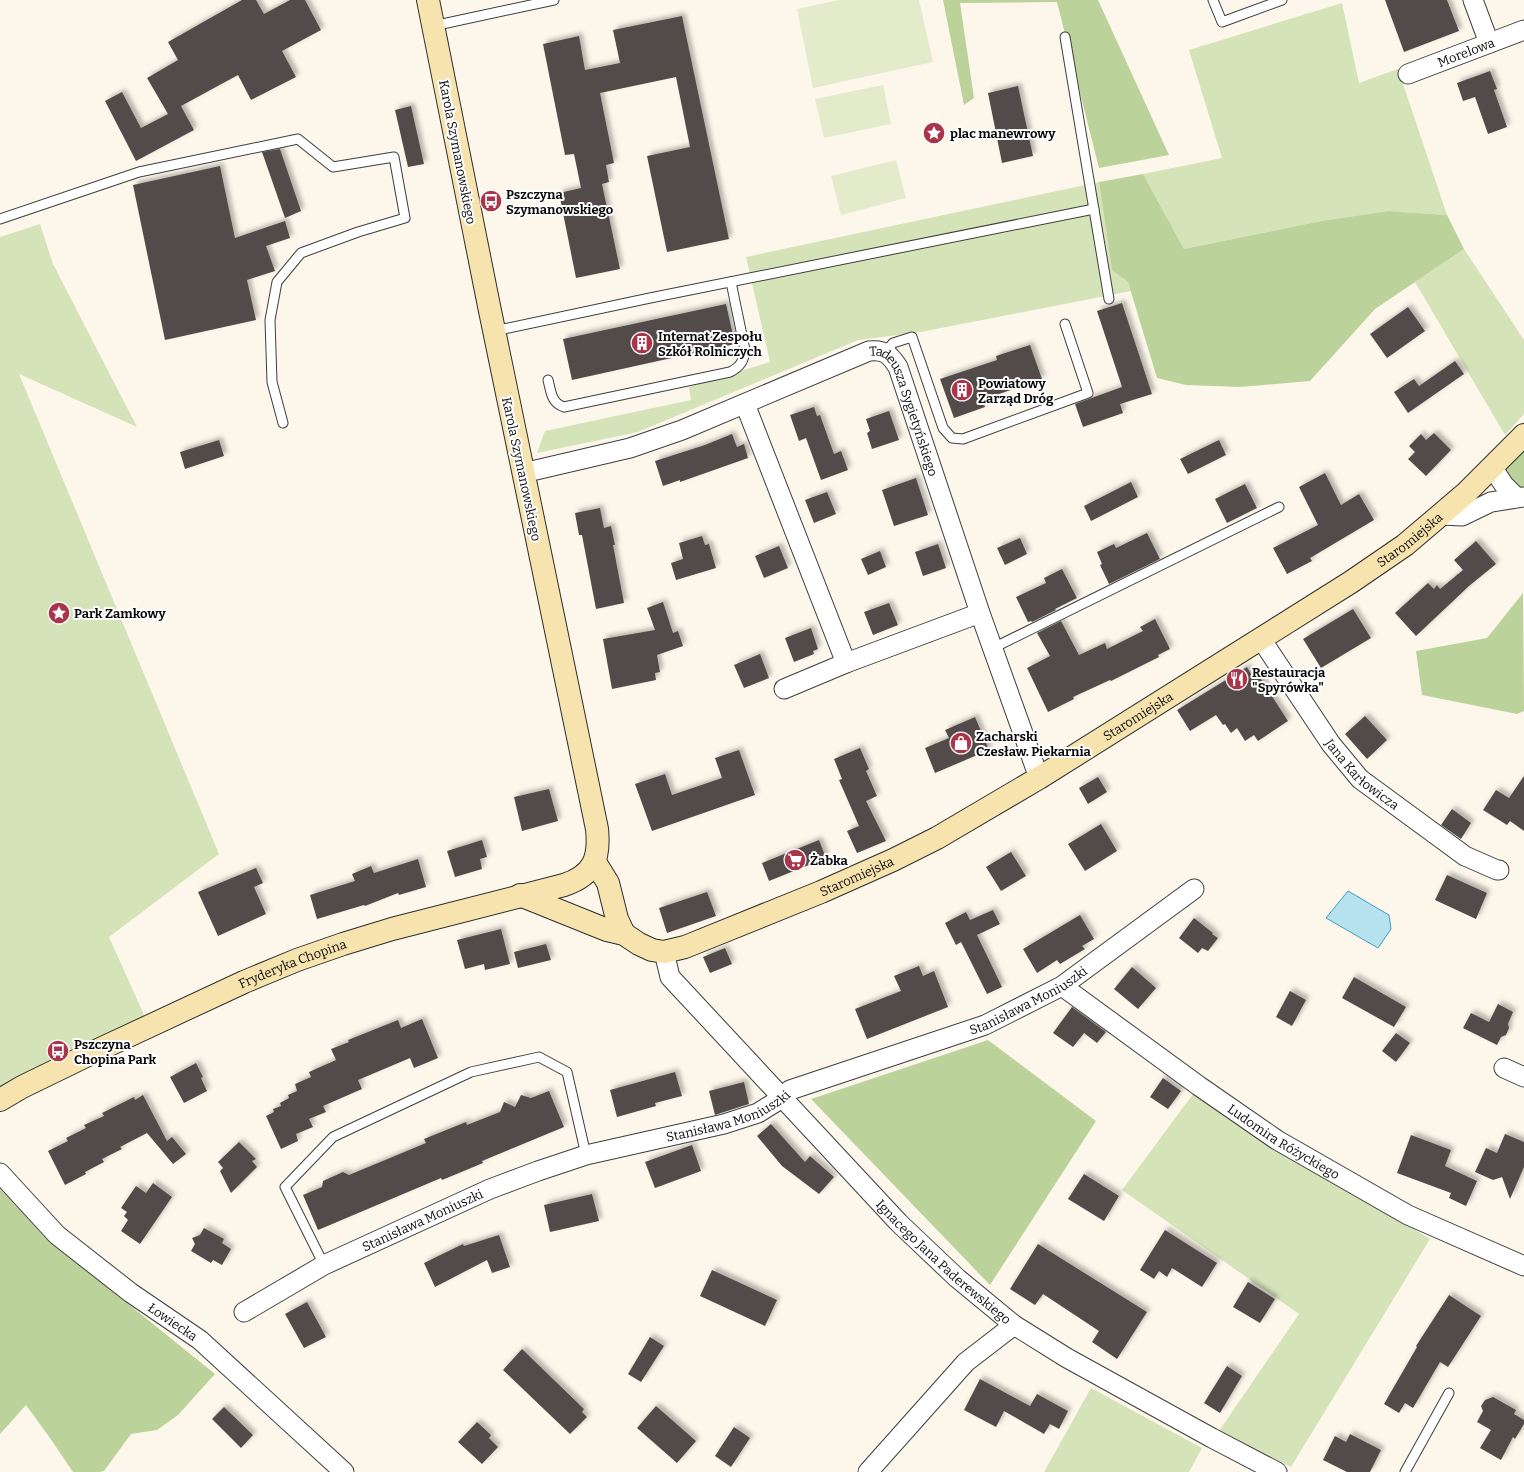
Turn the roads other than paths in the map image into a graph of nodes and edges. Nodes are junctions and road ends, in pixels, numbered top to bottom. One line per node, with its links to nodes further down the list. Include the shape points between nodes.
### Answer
1 (428, 0): 6 (street, Karola Szymanowskiego)
2 (554, 0): 6 (lane)
3 (1213, 0): 4 (lane, via 1222,22)
4 (1282, 0)
5 (1474, 0): 9 (street)
6 (433, 26): 16 (street, Karola Szymanowskiego)
7 (1524, 30): 9 (street, Morelowa)
8 (1065, 37): 11 (lane)
9 (1489, 43): 10 (street, Morelowa)
10 (1408, 74)
11 (1094, 209): 13 (lane); 14 (lane)
12 (0, 219): 20 (lane, via 139,172 298,139 333,167 394,157 405,218 301,253 277,282 270,320 272,382)
13 (731, 282): 16 (lane); 18 (lane, via 745,350 744,359 730,372 564,406 558,405 552,398)
14 (1109, 299)
15 (1065, 324): 17 (lane, via 1088,393 963,439 952,438 943,428 912,337 893,343)
16 (494, 332): 23 (street, Karola Szymanowskiego)
17 (885, 353): 19 (street, Tadeusza Sygietyńskiego, via 878,350 869,352); 27 (street, Tadeusza Sygietyńskiego, via 893,358 898,368)
18 (548, 380)
19 (745, 404): 23 (street, Tadeusza Sygietyńskiego, via 630,448); 30 (street)
20 (283, 423)
21 (1524, 434): 22 (street, Staromiejska)
22 (1492, 467): 24 (street, via 1504,484); 26 (street, Staromiejska)
23 (523, 473): 33 (street, Karola Szymanowskiego, via 597,828)
24 (1520, 497): 26 (street, via 1491,502 1462,516)
25 (1279, 507): 29 (lane)
26 (1442, 515): 28 (street, Staromiejska, via 1381,562)
27 (980, 613): 29 (street, Tadeusza Sygietyńskiego); 30 (street)
28 (1261, 639): 32 (street, Staromiejska); 34 (street, Jana Karłowicza, via 1331,744 1360,779 1465,856)
29 (993, 648): 32 (street, Tadeusza Sygietyńskiego)
30 (846, 663): 31 (street)
31 (784, 689)
32 (1039, 778): 38 (street, Staromiejska, via 937,838 893,860 685,947)
33 (595, 862): 36 (street, Fryderyka Chopina, via 588,872 576,880); 37 (street, via 608,883 617,919)
34 (1499, 870)
35 (1194, 889): 39 (street, Stanisława Moniuszki)
36 (520, 895): 37 (street, Staromiejska, via 607,930); 43 (street, Fryderyka Chopina, via 392,929 297,960 244,982 22,1087)
37 (624, 934): 38 (street, Staromiejska, via 652,950)
38 (664, 952): 42 (street, Ignacego Jana Paderewskiego, via 670,977)
39 (1062, 986): 42 (street, Stanisława Moniuszki, via 985,1025 790,1090); 47 (street, Ludomira Różyckiego, via 1277,1140 1408,1215)
40 (1504, 1068): 41 (street)
41 (1524, 1077)
42 (782, 1098): 44 (street, Stanisława Moniuszki, via 758,1113 724,1124); 49 (street, Ignacego Jana Paderewskiego, via 899,1223 957,1278)
43 (0, 1100)
44 (586, 1156): 46 (street, Stanisława Moniuszki, via 490,1190); 46 (lane, via 567,1072 539,1057 471,1072 333,1136 285,1187)
45 (0, 1173): 51 (street, Łowiecka, via 57,1235 131,1293 200,1340)
46 (324, 1265): 48 (street, Stanisława Moniuszki)
47 (1524, 1266)
48 (244, 1312)
49 (1014, 1325): 52 (street, via 966,1362); 53 (street, Ignacego Jana Paderewskiego, via 1067,1358)
50 (1449, 1393): 54 (lane)
51 (344, 1472)
52 (868, 1472)
53 (1276, 1472)
54 (1404, 1472)

